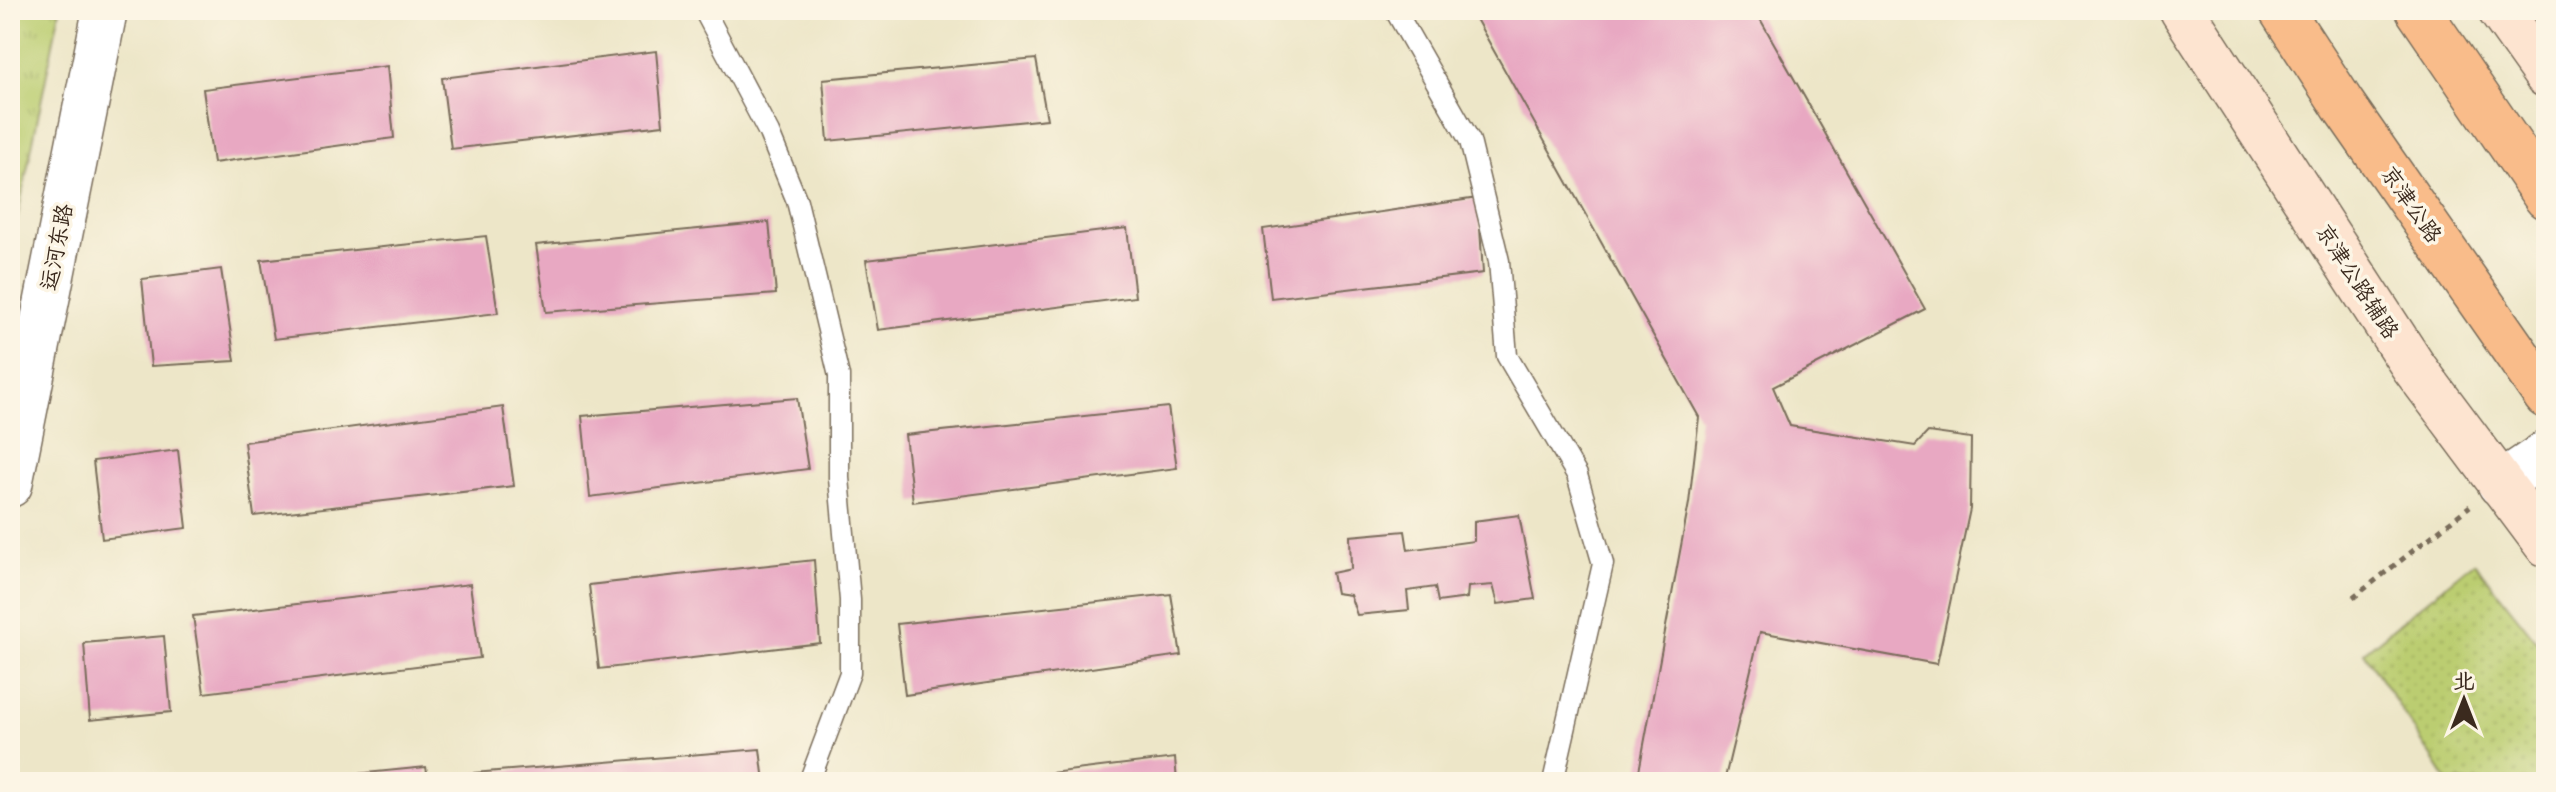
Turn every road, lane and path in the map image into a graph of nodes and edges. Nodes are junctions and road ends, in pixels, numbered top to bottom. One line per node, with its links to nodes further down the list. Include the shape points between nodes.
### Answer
1 (87, 10): 12 (street)
2 (105, 10): 15 (street, 运河东路)
3 (704, 10): 18 (lane, via 769,133 797,201 839,376 850,673)
4 (1395, 10): 19 (lane, via 1470,141 1499,261 1507,356 1577,475 1603,564)
5 (2182, 10): 14 (main road, 京津公路辅路, via 2413,366)
6 (2281, 10): 11 (highway, 京津公路)
7 (2418, 10): 10 (highway)
8 (2500, 10): 9 (main road)
9 (2546, 75)
10 (2546, 197)
11 (2546, 396)
12 (10, 397)
13 (2546, 453): 14 (street)
14 (2500, 484): 16 (main road, 京津公路辅路); 17 (path)
15 (10, 485)
16 (2546, 544)
17 (2353, 598)
18 (809, 782)
19 (1553, 782)

